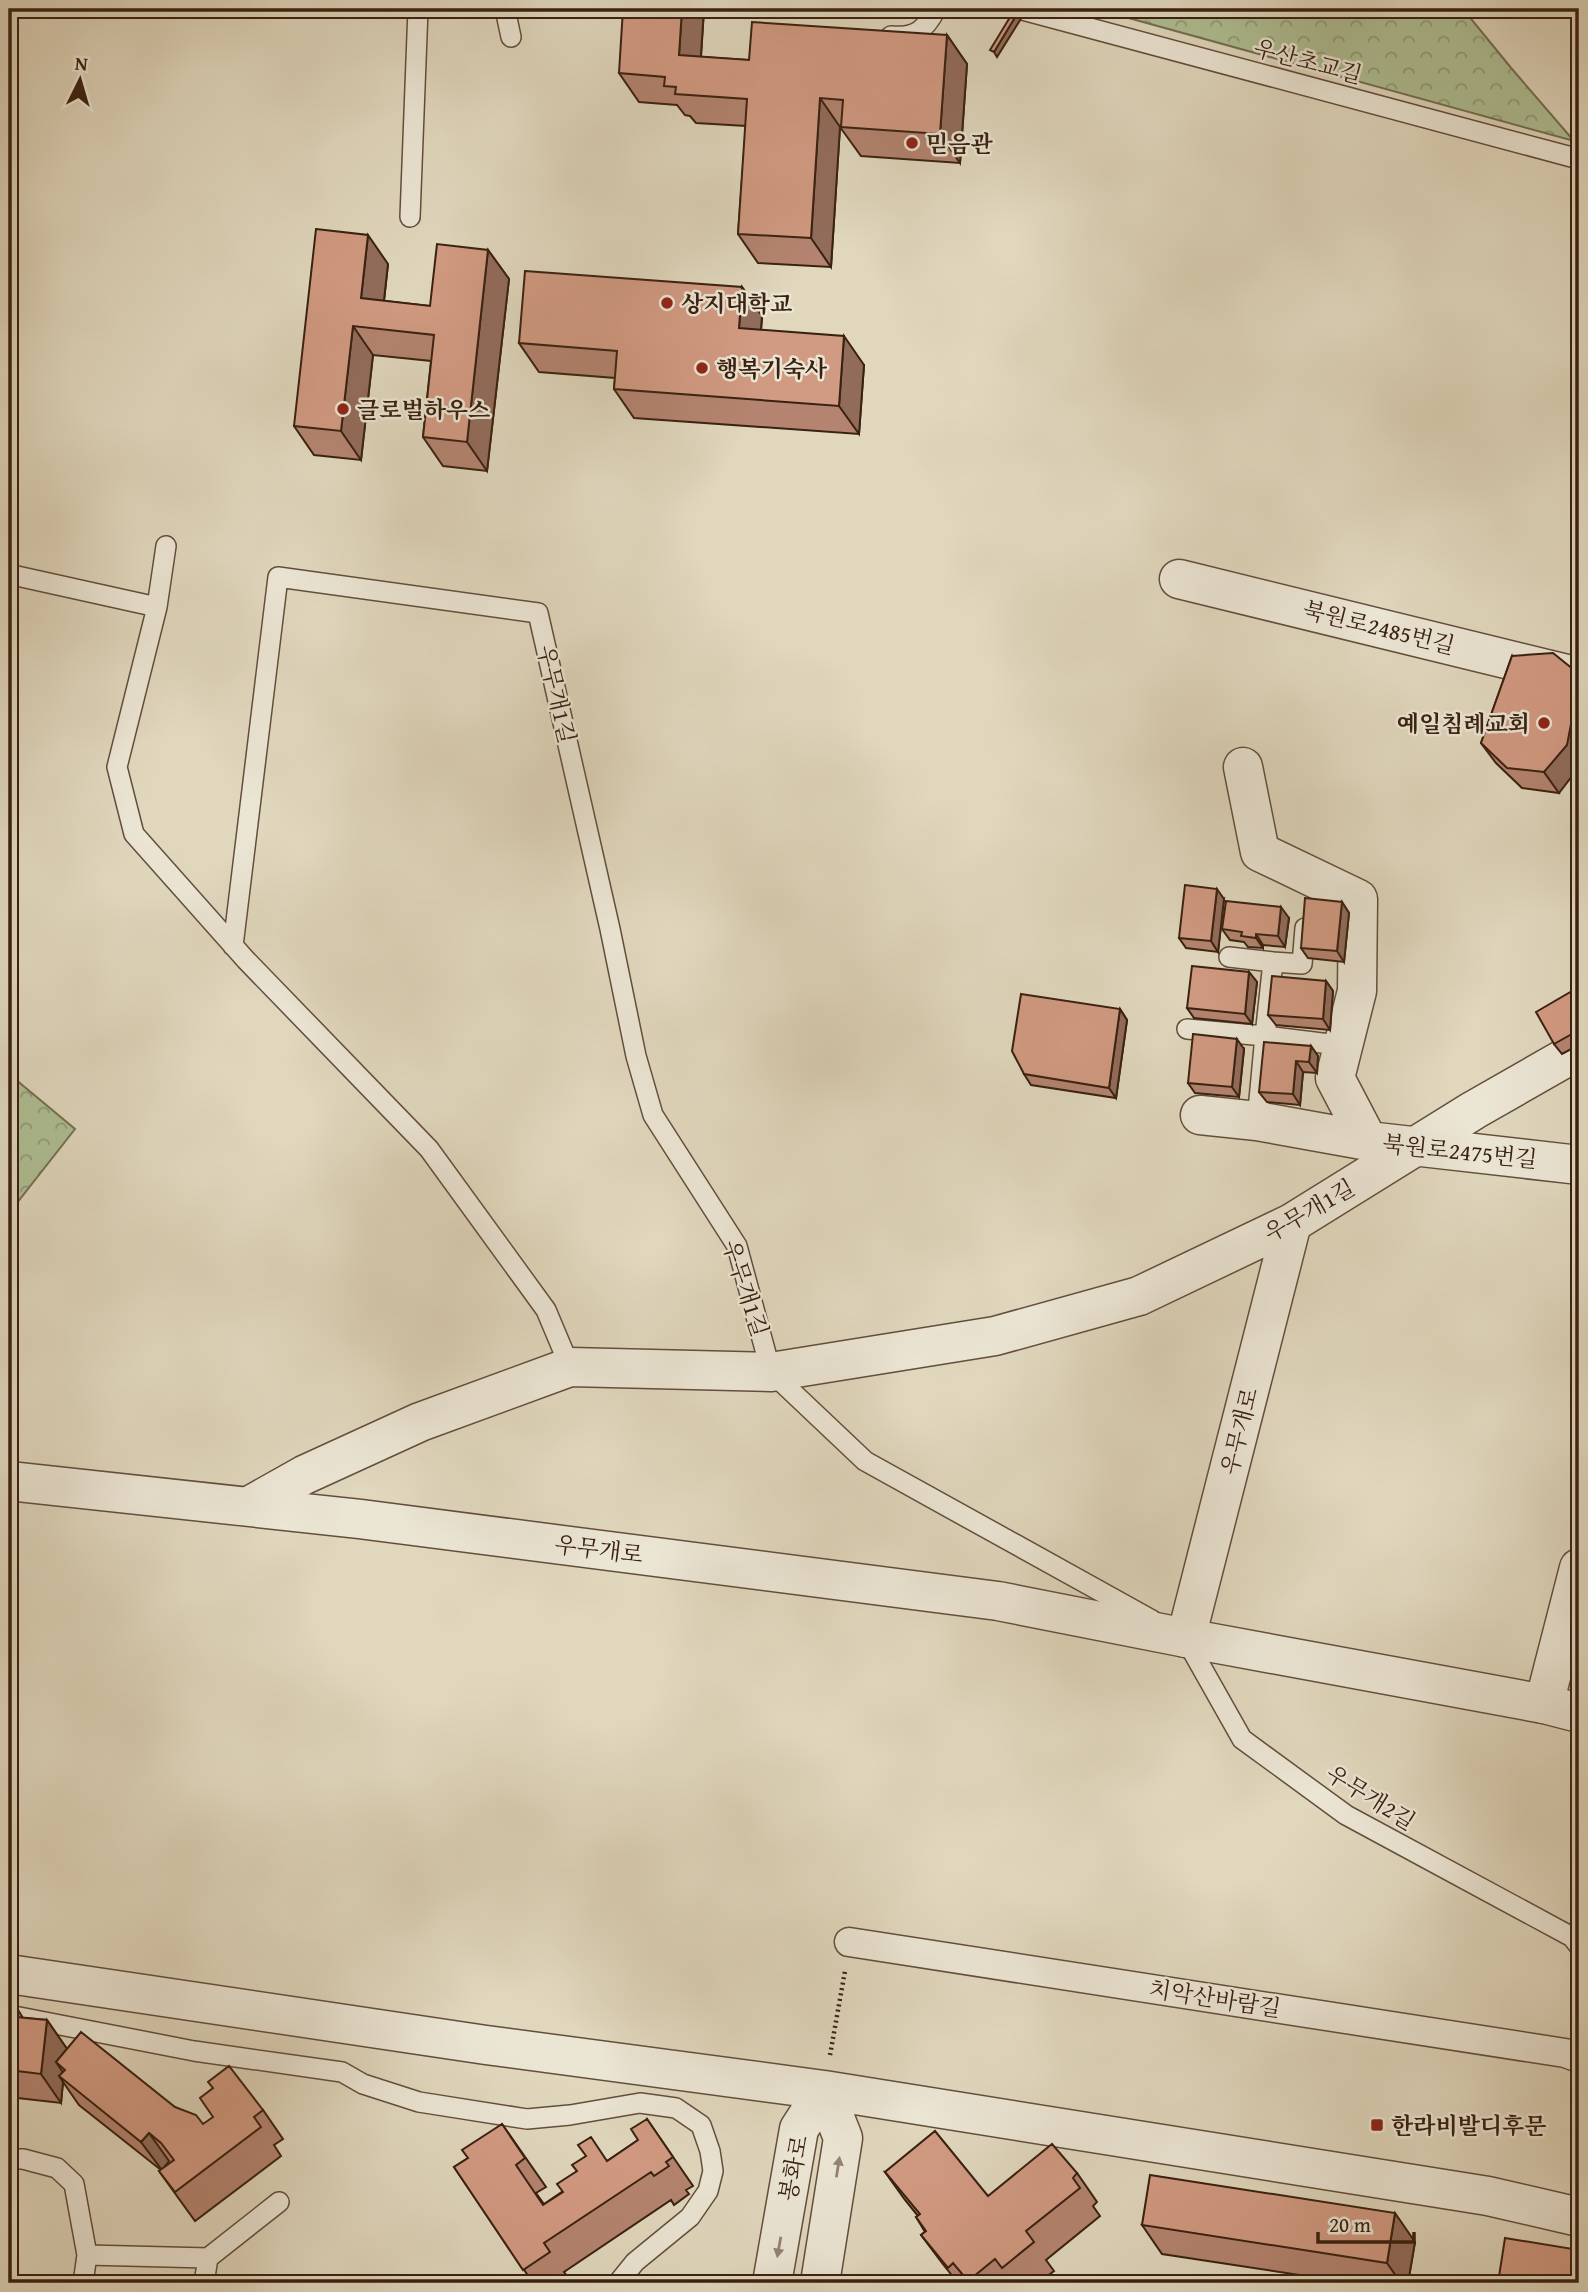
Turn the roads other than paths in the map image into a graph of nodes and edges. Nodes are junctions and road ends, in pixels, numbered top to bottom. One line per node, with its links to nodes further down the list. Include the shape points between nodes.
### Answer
1 (418, 9): 8 (lane)
2 (505, 9): 6 (lane)
3 (936, 9): 5 (lane, via 928,25 915,34)
4 (1021, 10): 7 (lane, 우산초교길)
5 (871, 35)
6 (511, 37)
7 (1579, 159)
8 (410, 217)
9 (166, 546): 12 (lane)
10 (11, 576): 12 (lane)
11 (1179, 579): 13 (street, 북원로2485번길)
12 (157, 607): 16 (lane, via 117,767 134,834)
13 (1579, 677)
14 (1243, 767): 25 (street, 북원로2475번길, via 1260,852 1358,899 1357,990 1335,1078)
15 (1307, 911): 18 (lane, via 1302,964)
16 (233, 946): 29 (lane, via 429,1149 546,1310); 30 (lane, 우무개1길, via 278,578 538,613 653,1115 737,1246)
17 (1229, 957): 18 (lane)
18 (1273, 962): 20 (lane)
19 (1187, 1029): 20 (lane)
20 (1265, 1036): 21 (lane); 24 (lane)
21 (1330, 1044)
22 (1579, 1049): 26 (street, 우무개1길)
23 (1200, 1115): 24 (street)
24 (1258, 1121): 25 (street)
25 (1368, 1141): 26 (street, 북원로2475번길)
26 (1416, 1145): 27 (street, 북원로2475번길); 28 (street, 우무개1길)
27 (1579, 1165)
28 (1292, 1223): 30 (street, 우무개1길, via 1139,1296 995,1336); 34 (street, 우무개로)
29 (570, 1367): 30 (street); 32 (street, via 420,1422 303,1475)
30 (771, 1372): 34 (lane, via 865,1461)
31 (9, 1481): 32 (street, 우무개로)
32 (249, 1506): 34 (street, 우무개로, via 998,1601)
33 (1579, 1569): 35 (street)
34 (1186, 1638): 35 (street, 우무개로); 37 (lane, 우무개2길, via 1242,1739 1346,1815 1572,1937)
35 (1561, 1708)
36 (849, 1942): 40 (street, 치악산바람길)
37 (1579, 1945)
38 (9, 1974): 41 (street)
39 (9, 2015): 49 (lane, via 194,2051 342,2072 418,2102 527,2119 640,2103 676,2108 701,2125 713,2171 708,2191 690,2217 635,2262)
40 (1579, 2058)
41 (824, 2090): 44 (street, via 1488,2196); 50 (street, 봉화로, one-way to 50, via 799,2129); 51 (street, 봉화로, one-way to 41, via 843,2138)
42 (9, 2159): 45 (lane, via 58,2168 74,2184)
43 (279, 2202): 46 (lane)
44 (1579, 2217)
45 (87, 2255): 46 (lane); 47 (lane)
46 (208, 2258): 48 (lane)
47 (83, 2283)
48 (204, 2283)
49 (618, 2283)
50 (772, 2283)
51 (820, 2283)

